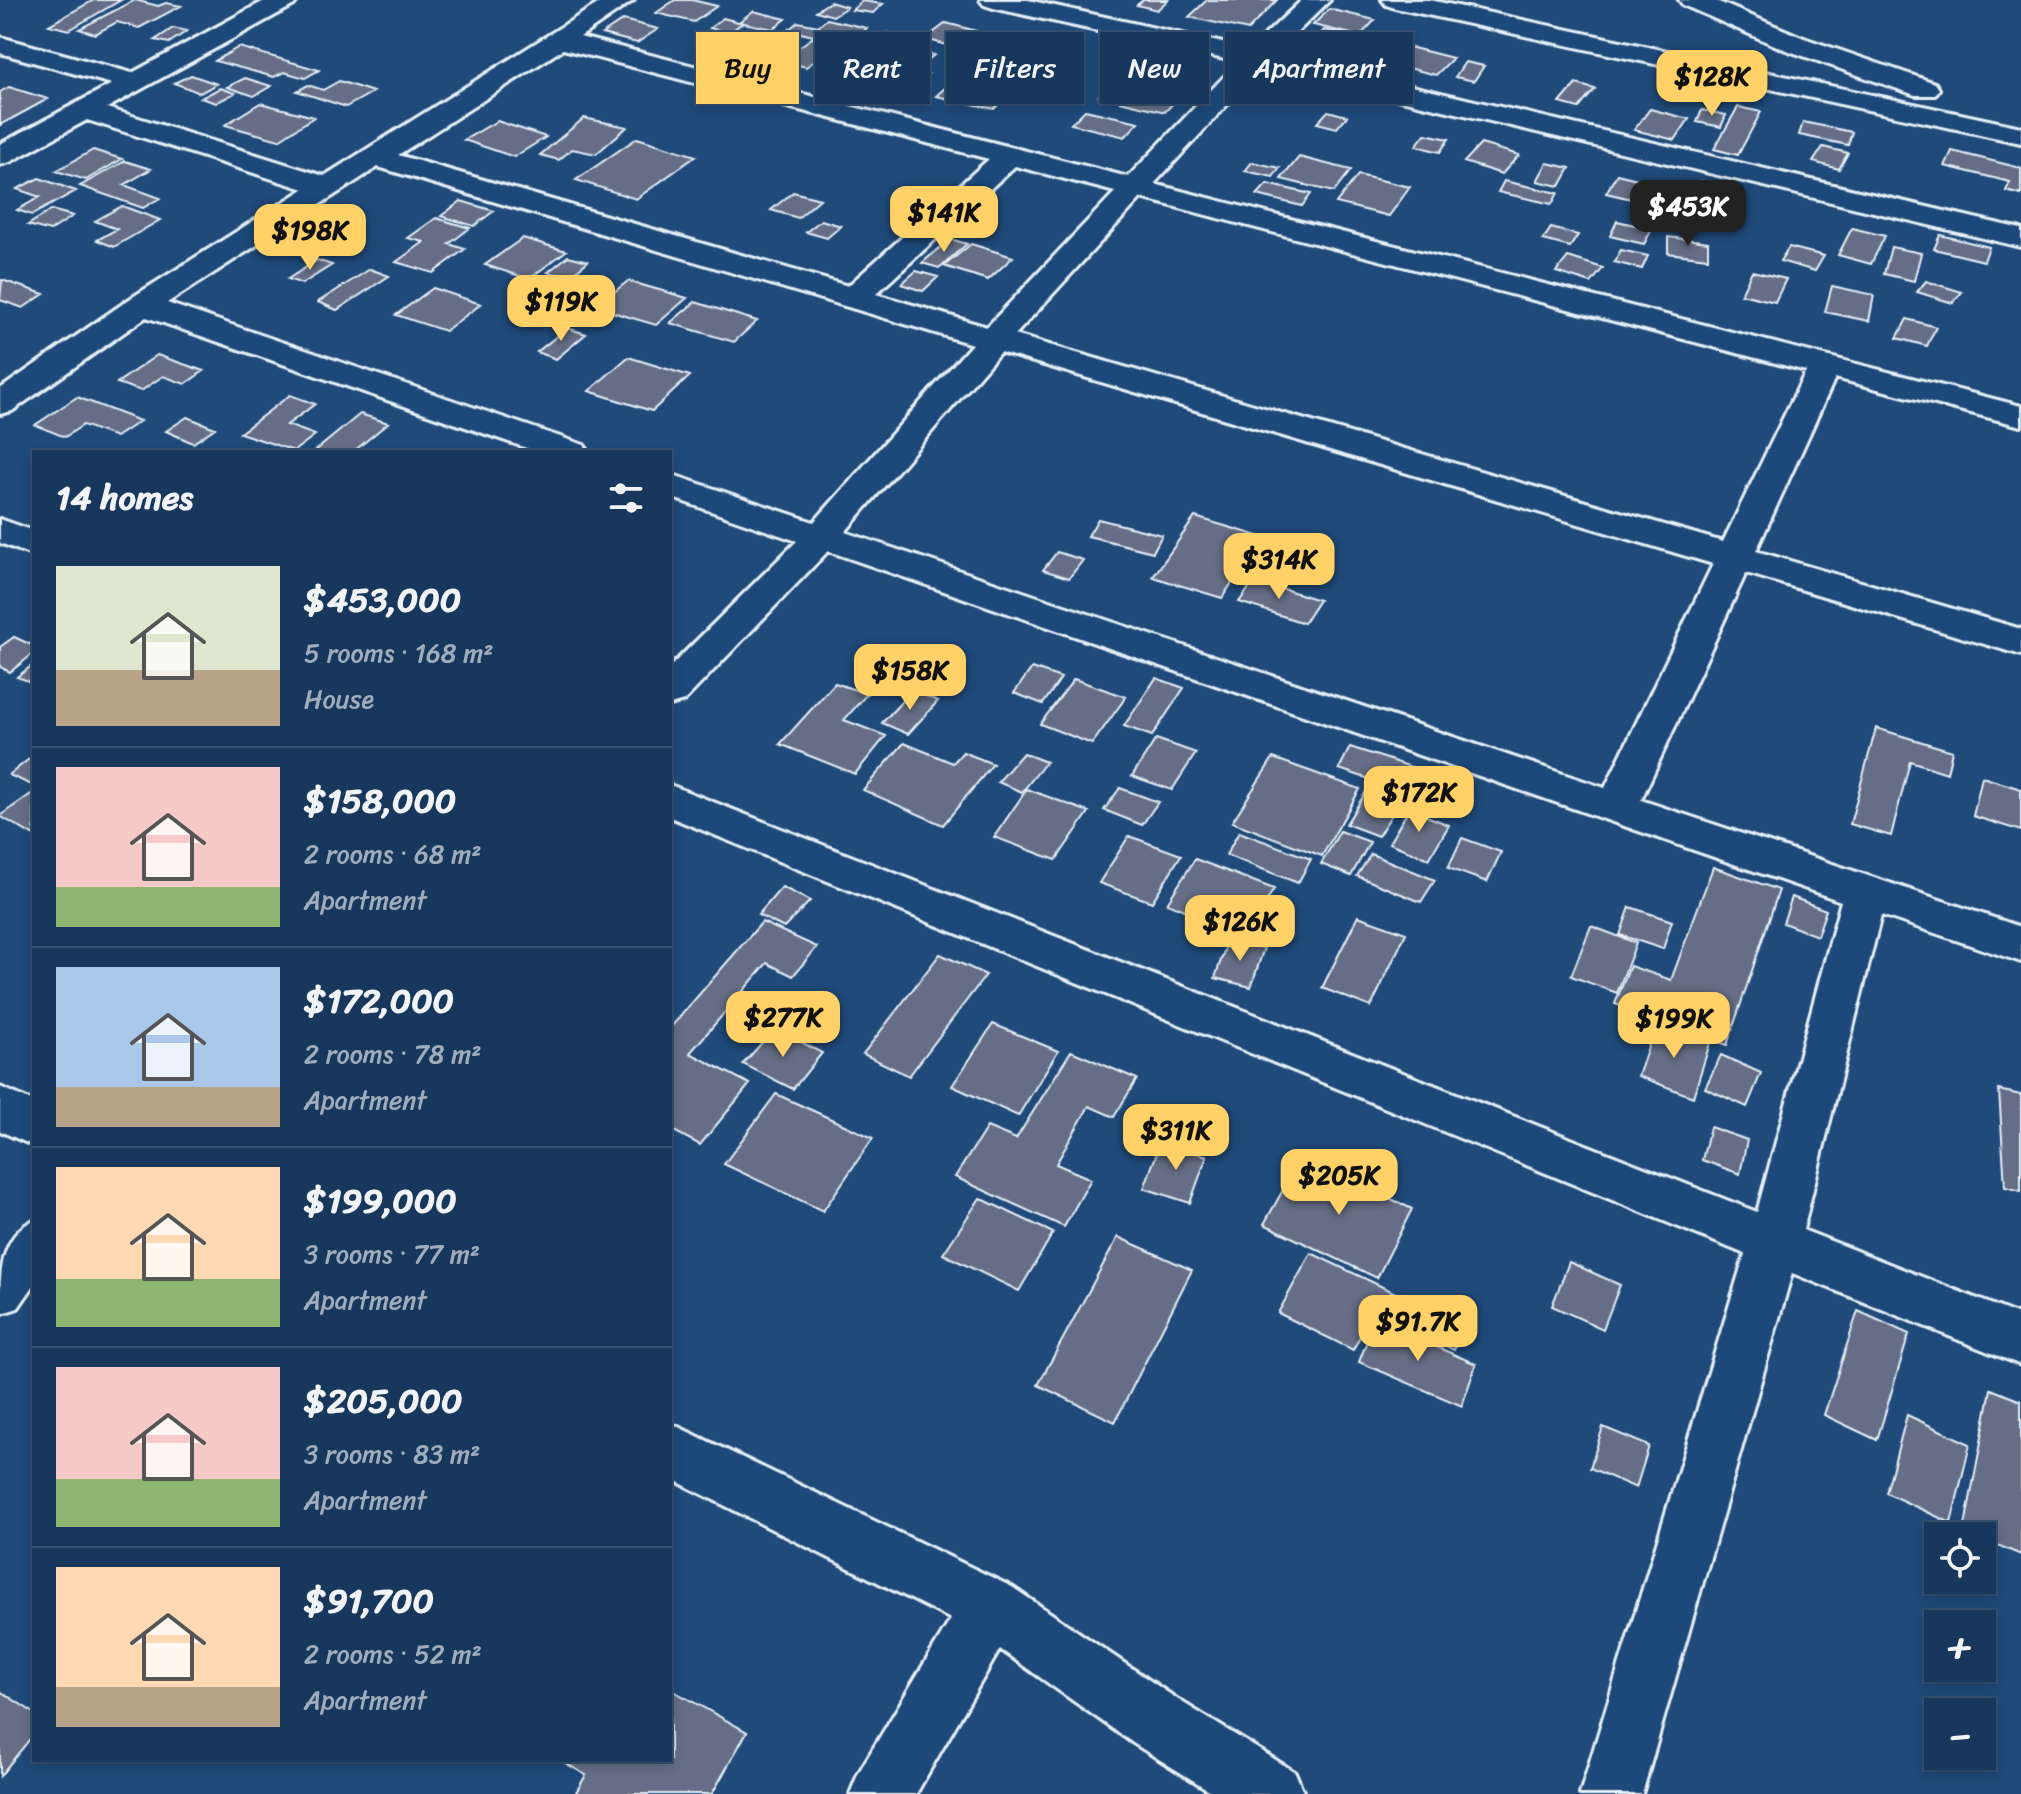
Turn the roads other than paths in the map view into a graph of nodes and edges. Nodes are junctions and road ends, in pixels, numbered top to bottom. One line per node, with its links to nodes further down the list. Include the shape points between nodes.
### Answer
1 (285, 0): 11 (street)
2 (621, 0): 8 (street)
3 (993, 0): 10 (street)
4 (1317, 0): 7 (street)
5 (1395, 0): 16 (street)
6 (1692, 0): 15 (street, via 1839,60)
7 (1283, 32)
8 (560, 40): 18 (street); 19 (street)
9 (0, 45): 11 (street)
10 (1225, 51)
11 (136, 82): 14 (street)
12 (1225, 92): 21 (street)
13 (1413, 95): 22 (street)
14 (84, 110): 17 (street); 20 (street)
15 (2021, 120)
16 (2021, 135)
17 (0, 156)
18 (1009, 156): 21 (street); 23 (street)
19 (375, 157): 20 (street); 23 (street)
20 (328, 187): 24 (street)
21 (1136, 188): 25 (street); 26 (street)
22 (2021, 238)
23 (852, 299): 25 (street)
24 (142, 305): 27 (street); 29 (street)
25 (992, 341): 32 (street); 34 (street)
26 (1825, 365): 28 (street); 34 (street)
27 (0, 404)
28 (2021, 416)
29 (566, 450)
30 (672, 486): 32 (street)
31 (0, 530): 33 (street)
32 (821, 537): 36 (street); 38 (street)
33 (32, 543)
34 (1734, 558): 35 (street); 38 (street)
35 (2021, 642)
36 (672, 689)
37 (672, 801): 43 (street)
38 (1616, 809): 39 (street)
39 (1865, 891): 40 (street); 43 (street)
40 (2021, 945)
41 (0, 1107): 42 (street)
42 (32, 1125)
43 (1775, 1241): 46 (street); 51 (street)
44 (32, 1245): 45 (street)
45 (0, 1291)
46 (2021, 1341)
47 (672, 1450): 48 (street)
48 (991, 1608): 49 (street); 50 (street, via 1155,1721)
49 (881, 1794)
50 (1273, 1794)
51 (1611, 1794)

